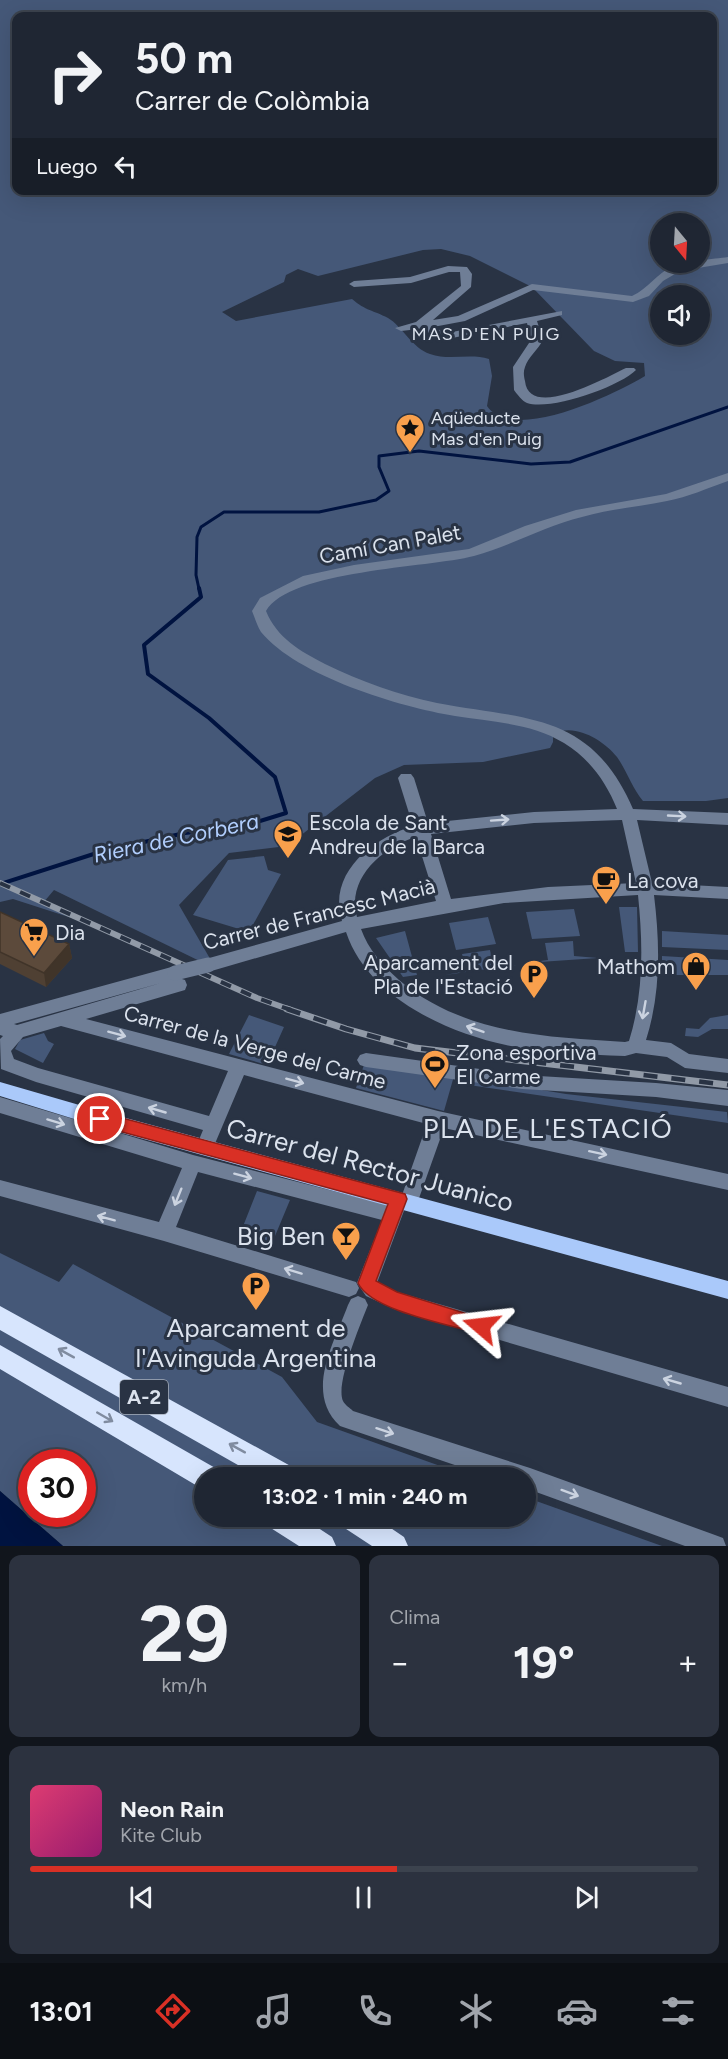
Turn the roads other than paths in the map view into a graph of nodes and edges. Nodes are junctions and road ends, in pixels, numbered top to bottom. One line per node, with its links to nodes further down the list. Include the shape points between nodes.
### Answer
1 (728, 260): 5 (street, via 677,268 633,299 532,287 461,319)
2 (354, 284): 5 (street, via 411,280 462,269 467,274 466,286)
3 (558, 313): 4 (street)
4 (531, 320): 5 (street, via 452,335); 7 (street, via 537,340 518,370 525,399 554,401)
5 (420, 325): 6 (street)
6 (401, 328)
7 (630, 370)
8 (728, 477): 10 (street, Camí Can Palet, via 668,497 580,513 472,552 308,579 280,591 260,606 260,620 268,633 321,666 410,700 531,723 566,738 602,768)
9 (406, 778): 12 (street)
10 (625, 815): 11 (street, one-way to 11); 12 (street, one-way to 10, via 507,820); 13 (street)
11 (728, 819)
12 (421, 830): 15 (street); 16 (street, via 386,843 358,868 347,896)
13 (645, 889): 14 (street, Carrer de Francesc Macià); 15 (street, Carrer de Francesc Macià, via 555,892); 21 (street, one-way to 21, via 650,951 648,986)
14 (728, 893)
15 (445, 905): 16 (street, Carrer de Francesc Macià)
16 (351, 924): 17 (street, Carrer de Francesc Macià, bridge, via 208,965); 21 (street, one-way to 16, via 625,1049 492,1035 446,1019 408,997 378,970)
17 (177, 979): 18 (street, Carrer de Francesc Macià); 19 (street, Carrer de Francesc Macià)
18 (60, 1018): 20 (street, Carrer de Francesc Macià); 23 (street, Carrer de la Verge del Carme, one-way to 23)
19 (0, 1021)
20 (9, 1030): 31 (street, Carrer del Rector Juanico, one-way to 20, via 8,1064 2,1049)
21 (636, 1046): 24 (street, via 671,1050 685,1061)
22 (366, 1060): 26 (street, via 522,1082)
23 (238, 1066): 30 (street, Carrer de la Verge del Carme, one-way to 30); 31 (street)
24 (728, 1066)
25 (0, 1089): 32 (main road, Carrer del Rector Juanico)
26 (656, 1090): 27 (street); 29 (street)
27 (728, 1098)
28 (0, 1105): 33 (street, Carrer del Rector Juanico, one-way to 33)
29 (728, 1108)
30 (438, 1119): 34 (street, Carrer de la Verge del Carme, one-way to 34); 36 (street)
31 (214, 1125): 32 (street)
32 (205, 1147): 36 (main road, Carrer del Rector Juanico)
33 (193, 1163): 36 (street, Carrer del Rector Juanico, one-way to 36); 37 (street, one-way to 37)
34 (728, 1182)
35 (0, 1188): 37 (street, one-way to 35)
36 (400, 1205): 38 (main road, Carrer del Rector Juanico); 39 (street)
37 (164, 1232): 39 (street, one-way to 37)
38 (728, 1290)
39 (362, 1291): 42 (street, one-way to 39); 49 (street, one-way to 49, via 331,1394 334,1405 347,1419)
40 (0, 1317): 43 (highway, A-2, one-way to 40)
41 (0, 1356): 44 (highway, A-2, one-way to 44)
42 (728, 1397)
43 (267, 1467)
44 (194, 1470)
45 (293, 1527): 47 (highway)
46 (366, 1527): 48 (highway)
47 (323, 1546)
48 (395, 1546)
49 (715, 1546)

